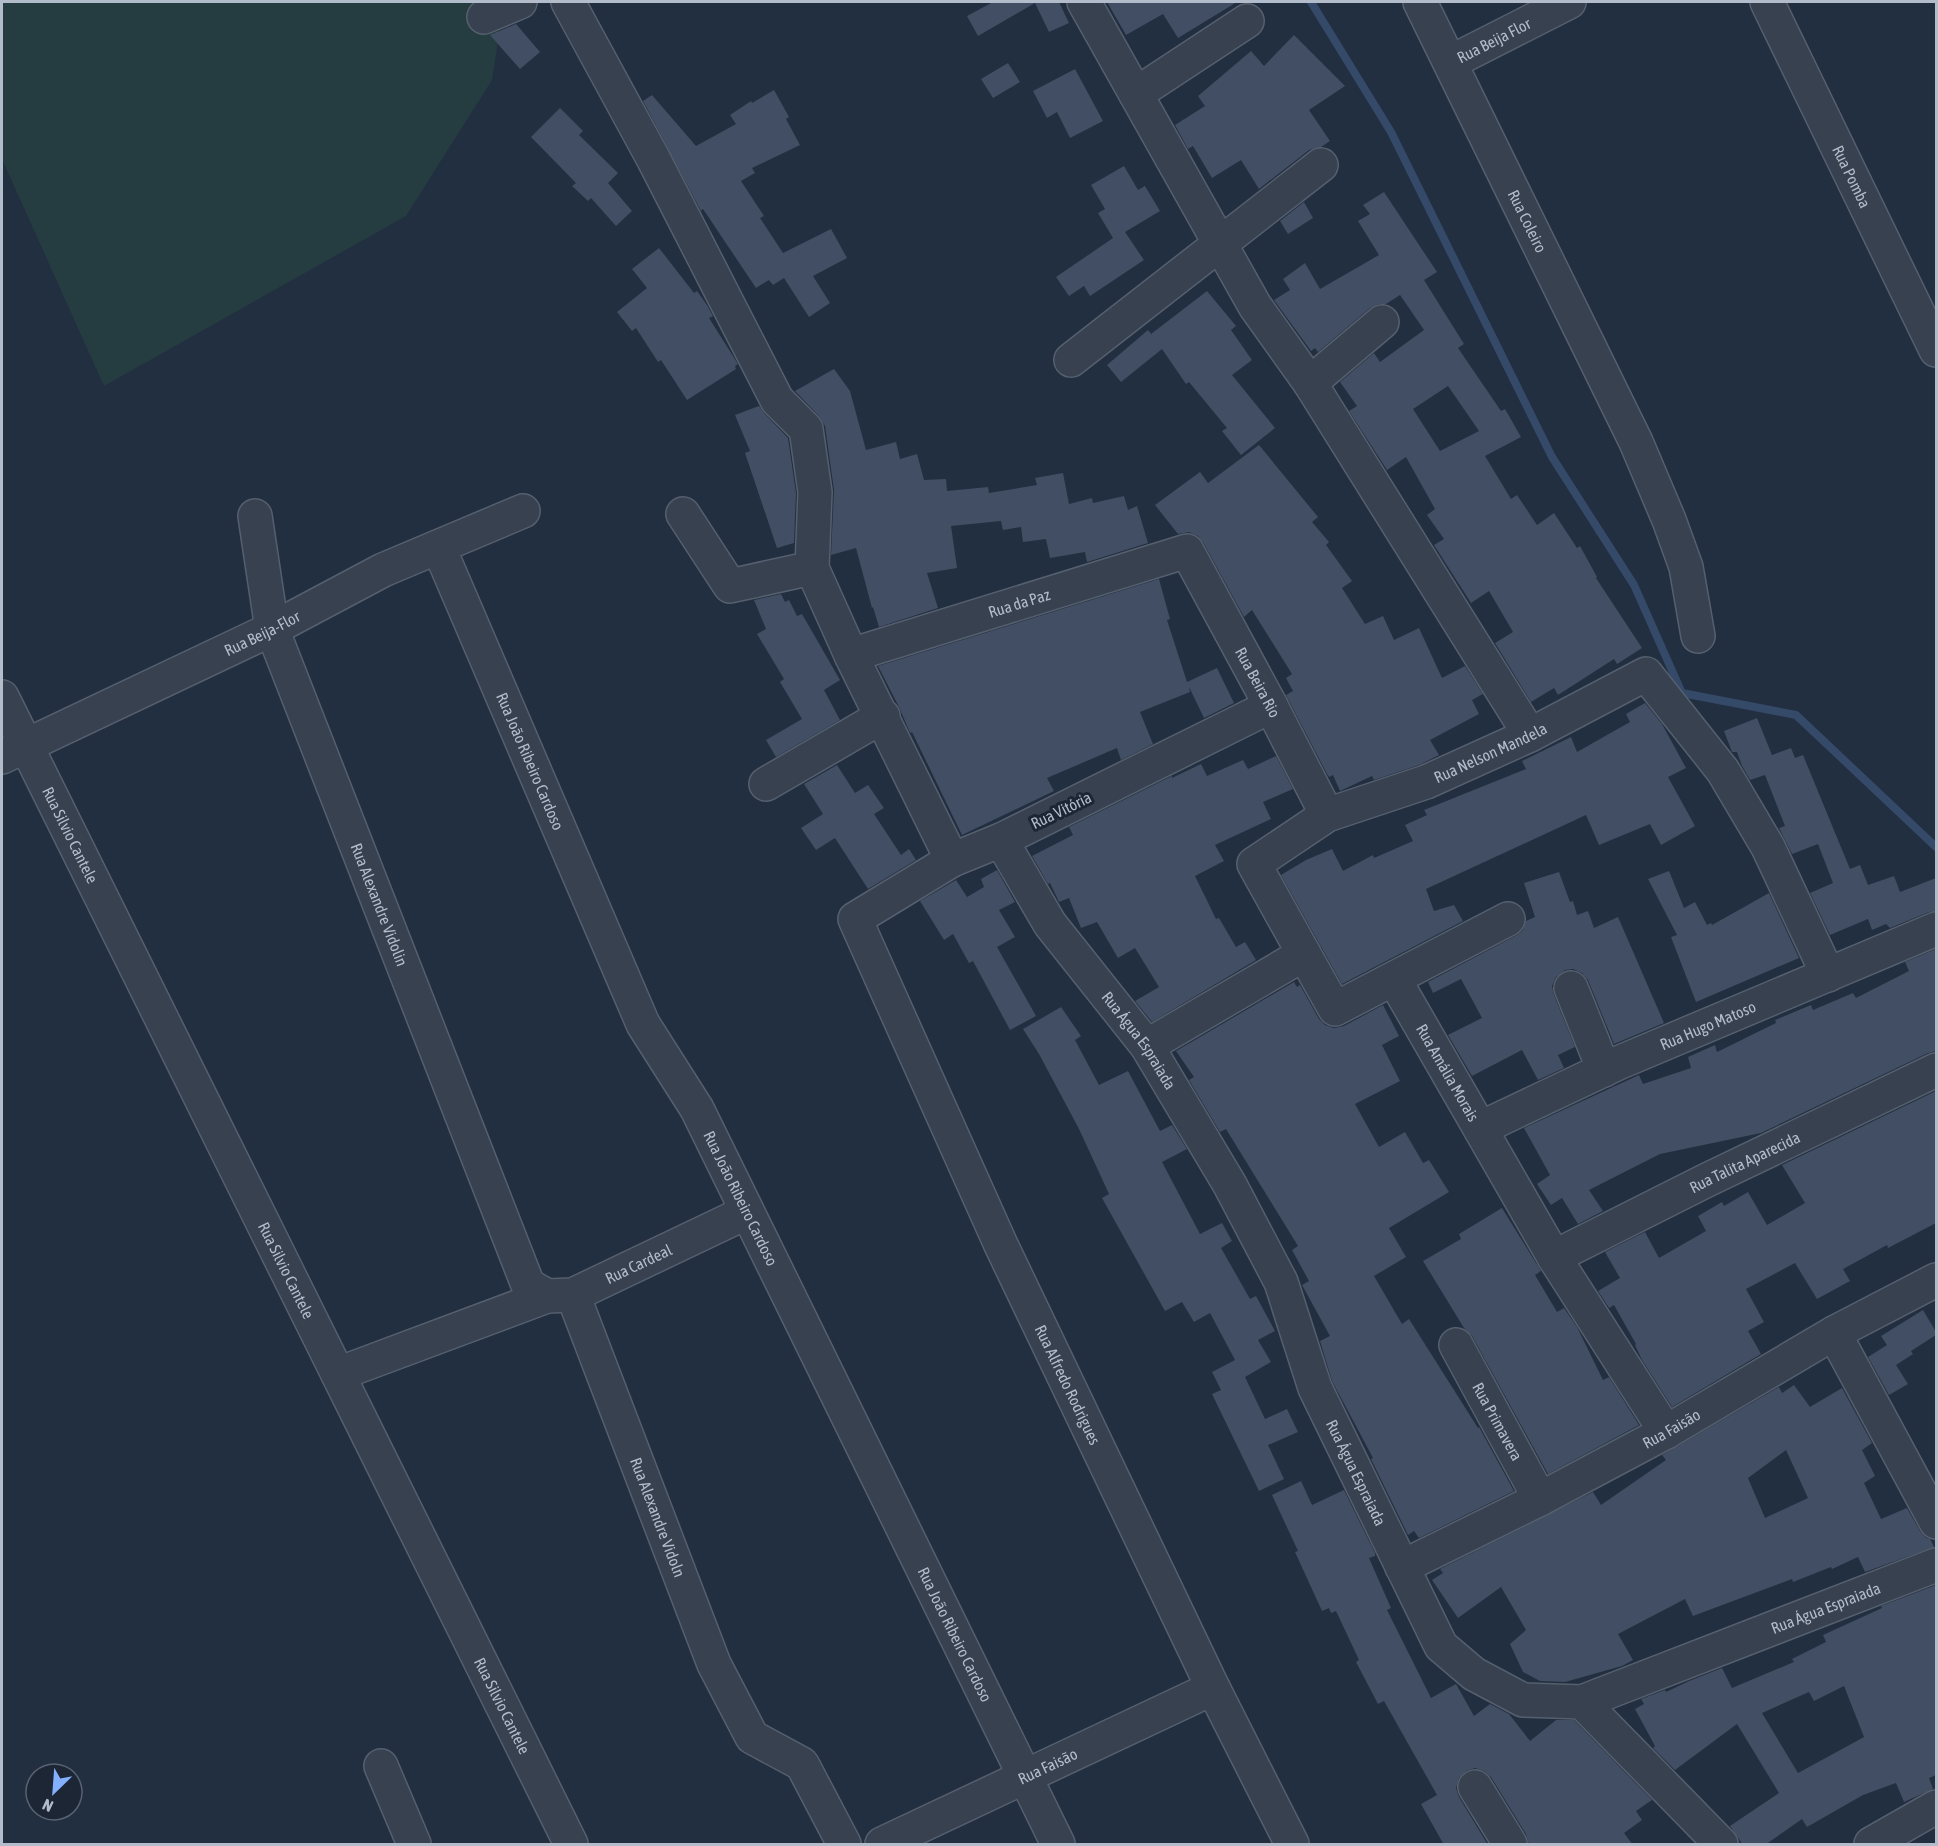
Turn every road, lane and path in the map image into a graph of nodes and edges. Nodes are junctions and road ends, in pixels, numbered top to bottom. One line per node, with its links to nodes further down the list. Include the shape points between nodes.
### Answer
1 (520, 2): 7 (street)
2 (568, 2): 22 (street, via 636,153 777,400 806,429 815,492)
3 (1084, 2): 10 (street)
4 (1420, 2): 9 (street, Rua Coleiro)
5 (1569, 2): 9 (street, Rua Beija Flor)
6 (1767, 2): 14 (street, Rua Pomba)
7 (484, 17)
8 (1247, 21): 10 (street)
9 (1450, 62): 24 (street, Rua Coleiro, via 1636,442 1686,567)
10 (1136, 94): 12 (street)
11 (1321, 165): 12 (street)
12 (1220, 243): 15 (street); 16 (street, via 1255,306)
13 (1382, 322): 16 (street)
14 (1936, 350)
15 (1071, 360)
16 (1311, 383): 29 (street)
17 (524, 511): 20 (street, Rua Beija-Flor)
18 (683, 514): 22 (street, via 730,585)
19 (255, 516): 23 (street, Rua Alexandre Vidolin)
20 (440, 548): 23 (street, Rua Beija-Flor, via 383,570); 46 (street, Rua João Ribeiro Cardoso, via 644,1024 697,1109)
21 (1187, 551): 25 (street, Rua da Paz); 27 (street, Rua Beira Rio)
22 (812, 568): 25 (street)
23 (272, 629): 30 (street, Rua Beija-Flor); 49 (street, Rua Alexandre Vidolin)
24 (1698, 636)
25 (851, 655): 28 (street)
26 (2, 697): 30 (street, Rua Silvio Cantele)
27 (1271, 706): 32 (street, Rua Beira Rio); 33 (street, Rua Vitória)
28 (883, 716): 31 (street); 34 (street)
29 (1530, 735): 32 (street, Rua Nelson Mandela, via 1426,782); 39 (street, Rua Nelson Mandela, via 1646,674 1722,771 1768,847)
30 (14, 751): 52 (street, Rua Silvio Cantele)
31 (766, 784)
32 (1327, 816): 38 (street, Rua Nelson Mandela, via 1254,864)
33 (1002, 840): 34 (street, Rua Vitória); 42 (street, Rua Água Espraiada, via 1050,924)
34 (952, 860): 36 (street, Rua Vitória)
35 (1508, 919): 40 (street)
36 (855, 920): 58 (street, Rua Alfredo Rodrigues, via 1001,1245)
37 (1936, 929): 39 (street, Rua Hugo Matoso)
38 (1304, 954): 40 (street, via 1335,1009); 42 (street)
39 (1828, 975): 43 (street, Rua Hugo Matoso)
40 (1394, 979): 45 (street, Rua Amália Morais)
41 (1571, 988): 43 (street)
42 (1147, 1046): 57 (street, Rua Água Espraiada, via 1230,1185 1281,1282 1315,1388)
43 (1604, 1070): 45 (street, Rua Hugo Matoso)
44 (1935, 1074): 47 (street, Rua Talita Aparecida, via 1707,1180)
45 (1482, 1128): 47 (street, Rua Amália Morais)
46 (747, 1212): 49 (street, Rua Cardeal); 61 (street, Rua João Ribeiro Cardoso)
47 (1554, 1257): 53 (street, Rua Amália Morais)
48 (1936, 1280): 50 (street, Rua Faisão)
49 (549, 1292): 52 (street, Rua Cardeal); 66 (street, Rua Alexandre Vidoln, via 714,1664 752,1737 802,1764)
50 (1834, 1334): 53 (street, Rua Faisão); 55 (street)
51 (1456, 1345): 54 (street, Rua Primavera)
52 (338, 1374): 65 (street, Rua Silvio Cantele)
53 (1666, 1432): 54 (street, Rua Faisão)
54 (1540, 1499): 57 (street, Rua Faisão)
55 (1936, 1522)
56 (1936, 1565): 59 (street, Rua Água Espraiada)
57 (1402, 1567): 59 (street, Rua Água Espraiada, via 1441,1646 1474,1674 1523,1700)
58 (1213, 1689): 61 (street, Rua Faisão); 69 (street, Rua Alfredo Rodrigues)
59 (1582, 1702): 71 (street)
60 (381, 1766): 64 (street)
61 (1024, 1778): 67 (street, Rua Faisão); 68 (street, Rua João Ribeiro Cardoso)
62 (1475, 1787): 70 (street)
63 (1936, 1807): 72 (street)
64 (414, 1845)
65 (572, 1845)
66 (844, 1845)
67 (882, 1845)
68 (1058, 1845)
69 (1292, 1845)
70 (1510, 1845)
71 (1721, 1845)
72 (1871, 1845)

